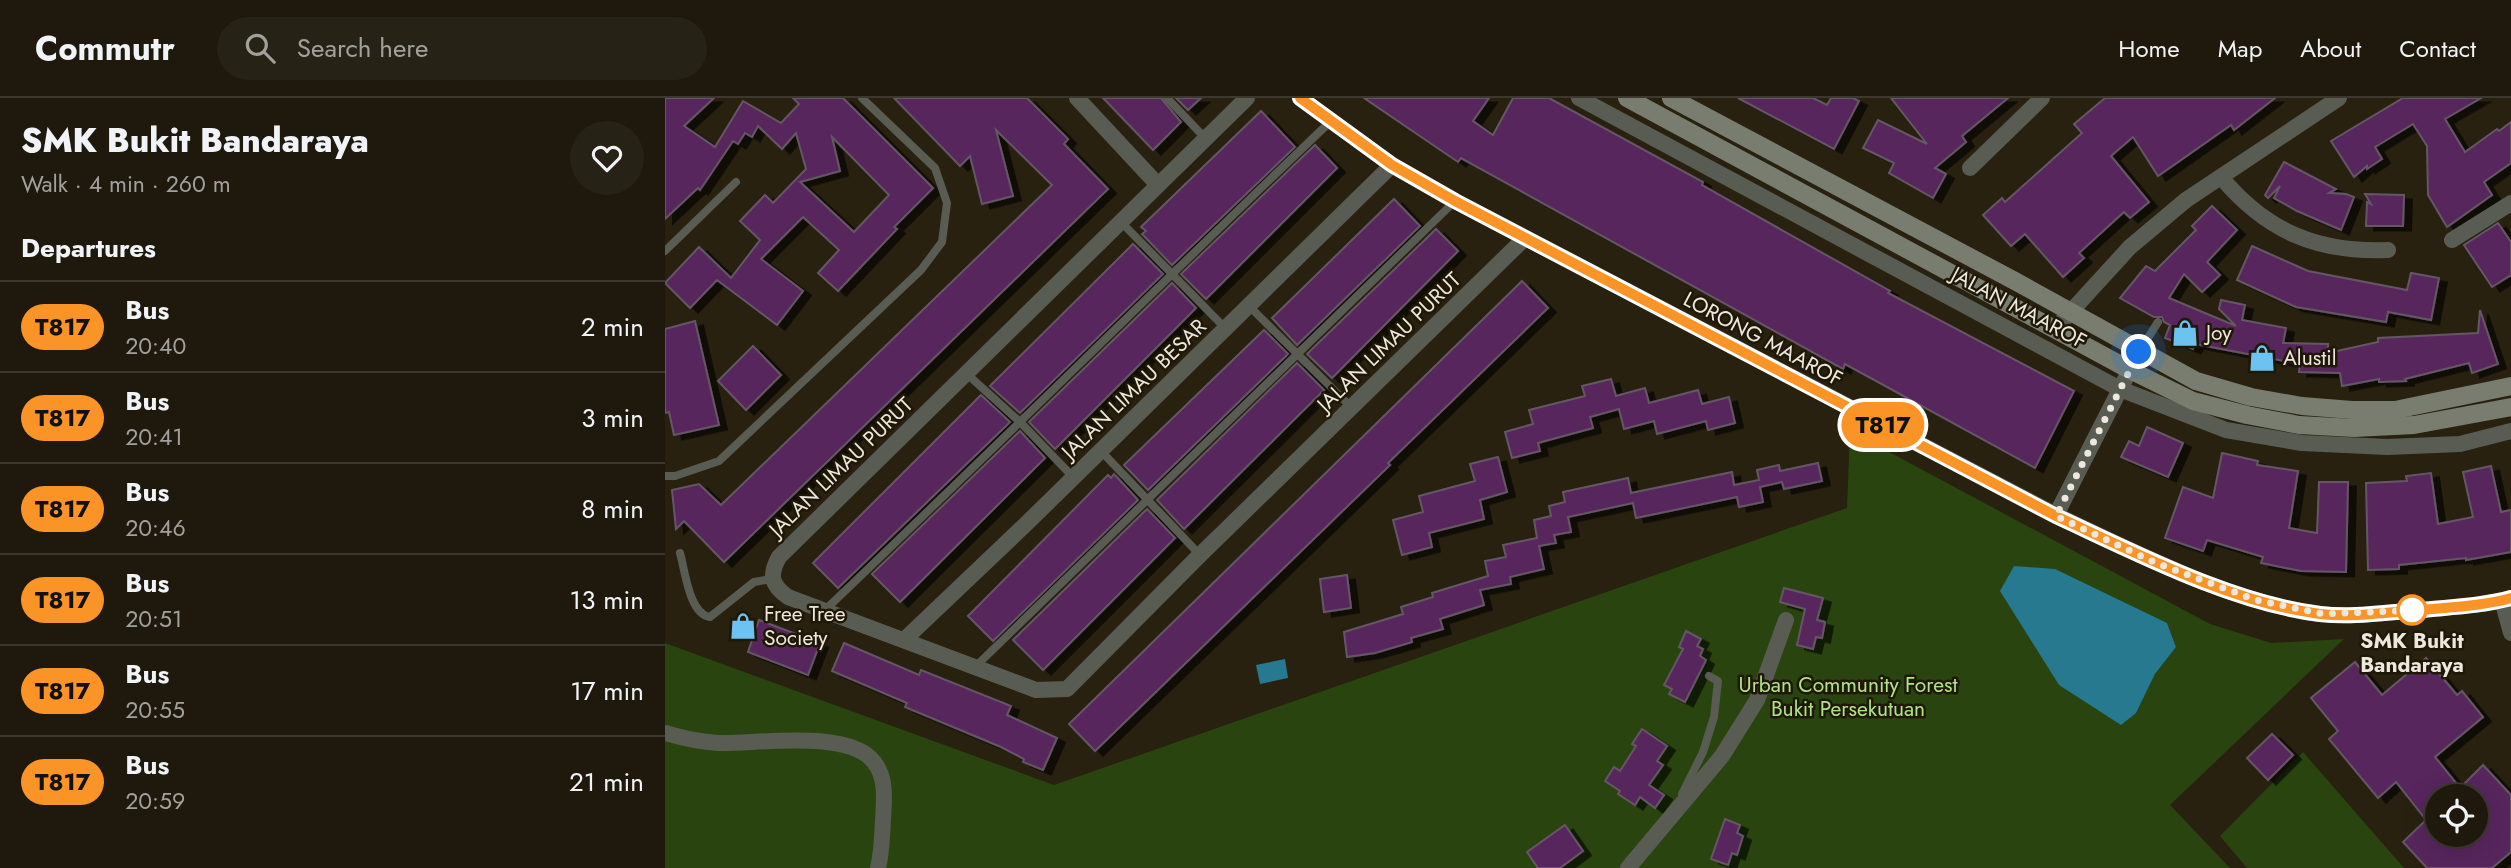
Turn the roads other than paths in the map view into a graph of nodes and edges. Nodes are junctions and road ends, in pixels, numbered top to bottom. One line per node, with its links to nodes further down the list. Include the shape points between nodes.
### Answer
1 (862, 98): 42 (lane, via 935,168 947,204 942,242 921,270 719,461)
2 (1077, 98): 17 (street)
3 (1167, 98): 12 (lane)
4 (1247, 98): 12 (street, JALAN LIMAU PURUT)
5 (1300, 98): 11 (street, LORONG MAAROF)
6 (1579, 98): 36 (street, JALAN MAAROF)
7 (1627, 98): 30 (main road, JALAN MAAROF)
8 (1671, 98): 27 (main road, JALAN MAAROF)
9 (2042, 98): 14 (street)
10 (2339, 98): 15 (street)
11 (1332, 120): 13 (street, LORONG MAAROF); 25 (lane)
12 (1206, 139): 17 (street, JALAN LIMAU PURUT)
13 (1392, 165): 18 (street, LORONG MAAROF); 26 (street, JALAN LIMAU BESAR)
14 (1970, 168)
15 (2221, 177): 23 (street, via 2249,208 2285,231 2345,250); 27 (street, via 2130,247)
16 (736, 182): 24 (lane)
17 (1159, 185): 20 (street, JALAN LIMAU PURUT)
18 (1455, 201): 21 (street, LORONG MAAROF); 31 (lane)
19 (2511, 202): 22 (street)
20 (1121, 222): 25 (lane); 34 (street, JALAN LIMAU PURUT)
21 (1525, 238): 38 (street, JALAN LIMAU PURUT); 45 (street, LORONG MAAROF)
22 (2452, 240)
23 (2388, 250)
24 (665, 251)
25 (1172, 273): 29 (lane); 39 (lane)
26 (1249, 306): 29 (street, JALAN LIMAU BESAR); 31 (lane)
27 (2069, 311): 30 (street); 32 (main road, JALAN MAAROF)
28 (2158, 322): 32 (lane)
29 (1226, 329): 41 (street, JALAN LIMAU BESAR)
30 (2055, 329): 33 (main road, JALAN MAAROF)
31 (1297, 352): 38 (lane); 44 (lane)
32 (2139, 352): 33 (street); 35 (main road, JALAN MAAROF, via 2196,381 2302,406 2395,410)
33 (2130, 370): 36 (street); 37 (main road, JALAN MAAROF, via 2193,401 2298,425 2414,425)
34 (967, 374): 39 (lane); 48 (street, JALAN LIMAU PURUT, via 779,557)
35 (2511, 386)
36 (2120, 389): 40 (street, JALAN MAAROF, via 2227,430 2302,443 2460,444); 45 (street)
37 (2511, 407)
38 (1352, 408): 47 (street, JALAN LIMAU PURUT)
39 (1021, 423): 43 (lane); 50 (lane)
40 (2511, 431)
41 (1101, 451): 43 (street, JALAN LIMAU BESAR); 44 (lane)
42 (665, 476)
43 (1074, 478): 53 (street, JALAN LIMAU BESAR)
44 (1146, 498): 47 (lane); 54 (lane)
45 (2056, 516): 49 (street, LORONG MAAROF, via 2156,563 2256,600 2306,612 2374,614)
46 (680, 552): 48 (lane, via 693,603 705,616 710,617 754,582)
47 (1200, 555): 54 (street, JALAN LIMAU PURUT, via 1067,689 1036,690)
48 (771, 579): 50 (street, JALAN LIMAU PURUT, via 788,597)
49 (2506, 599): 52 (street)
50 (825, 610): 53 (street, JALAN LIMAU PURUT)
51 (1786, 620): 57 (street, via 1757,700 1722,756)
52 (2511, 633)
53 (904, 640): 54 (street, JALAN LIMAU PURUT)
54 (974, 667)
55 (1709, 676): 57 (lane, via 1718,681 1714,717)
56 (665, 733): 58 (street, via 716,743 822,742 865,754 883,780)
57 (1672, 816): 59 (street)
58 (878, 868)
59 (1628, 868)

